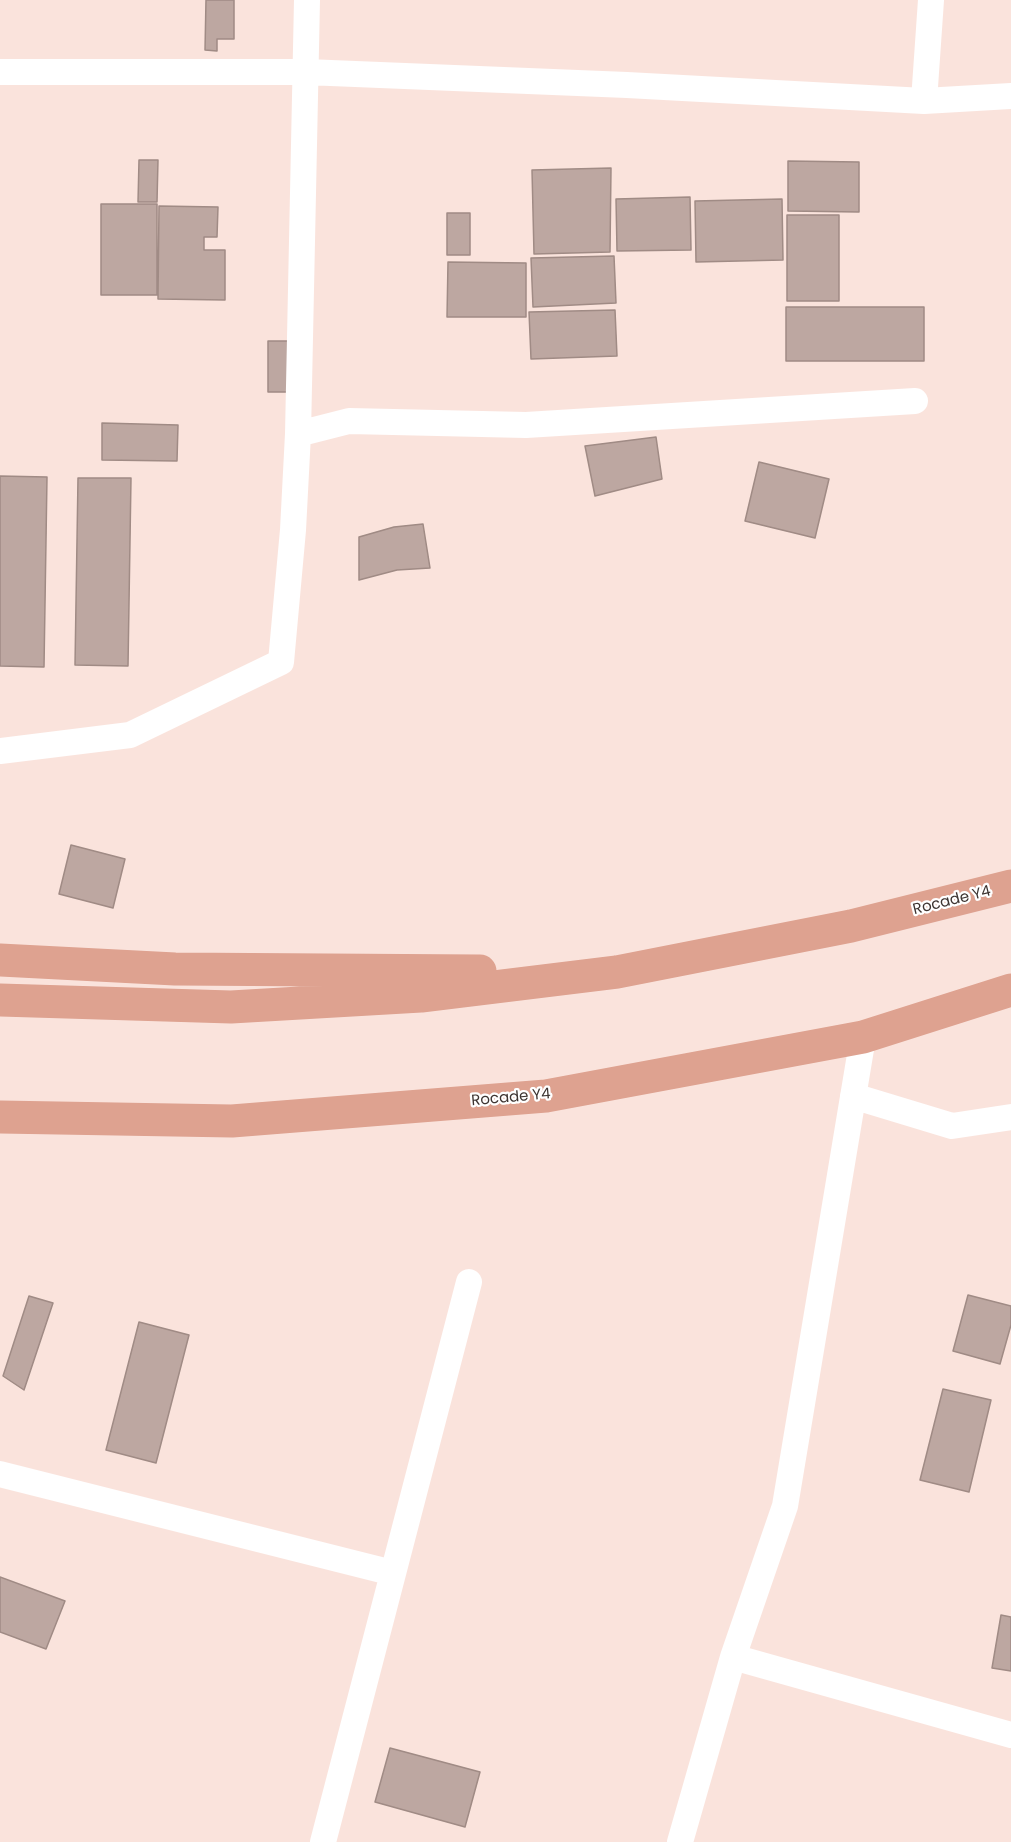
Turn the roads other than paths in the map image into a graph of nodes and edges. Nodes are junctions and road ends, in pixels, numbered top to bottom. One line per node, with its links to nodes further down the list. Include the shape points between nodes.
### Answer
1 (307, 0): 4 (street)
2 (931, 0): 6 (street)
3 (0, 72): 4 (street)
4 (306, 72): 6 (street); 8 (street)
5 (1011, 96): 6 (street)
6 (924, 101)
7 (915, 401): 8 (street, via 526,425 349,421)
8 (298, 434): 9 (street, via 281,662 130,735)
9 (0, 751)
10 (1011, 886): 12 (highway, Rocade Y4, via 851,926)
11 (0, 960): 12 (highway, via 175,969)
12 (617, 972): 14 (highway, Rocade Y4, via 421,996 231,1007)
13 (1011, 990): 15 (highway, Rocade Y4)
14 (0, 1000)
15 (863, 1037): 16 (street); 17 (highway, Rocade Y4, via 546,1096 232,1121)
16 (853, 1096): 18 (street, via 952,1126); 22 (street, via 785,1506)
17 (0, 1117)
18 (1011, 1117)
19 (469, 1282): 21 (street)
20 (0, 1474): 21 (street)
21 (393, 1573): 24 (street)
22 (733, 1658): 23 (street); 25 (street)
23 (1011, 1735)
24 (323, 1842)
25 (680, 1842)

